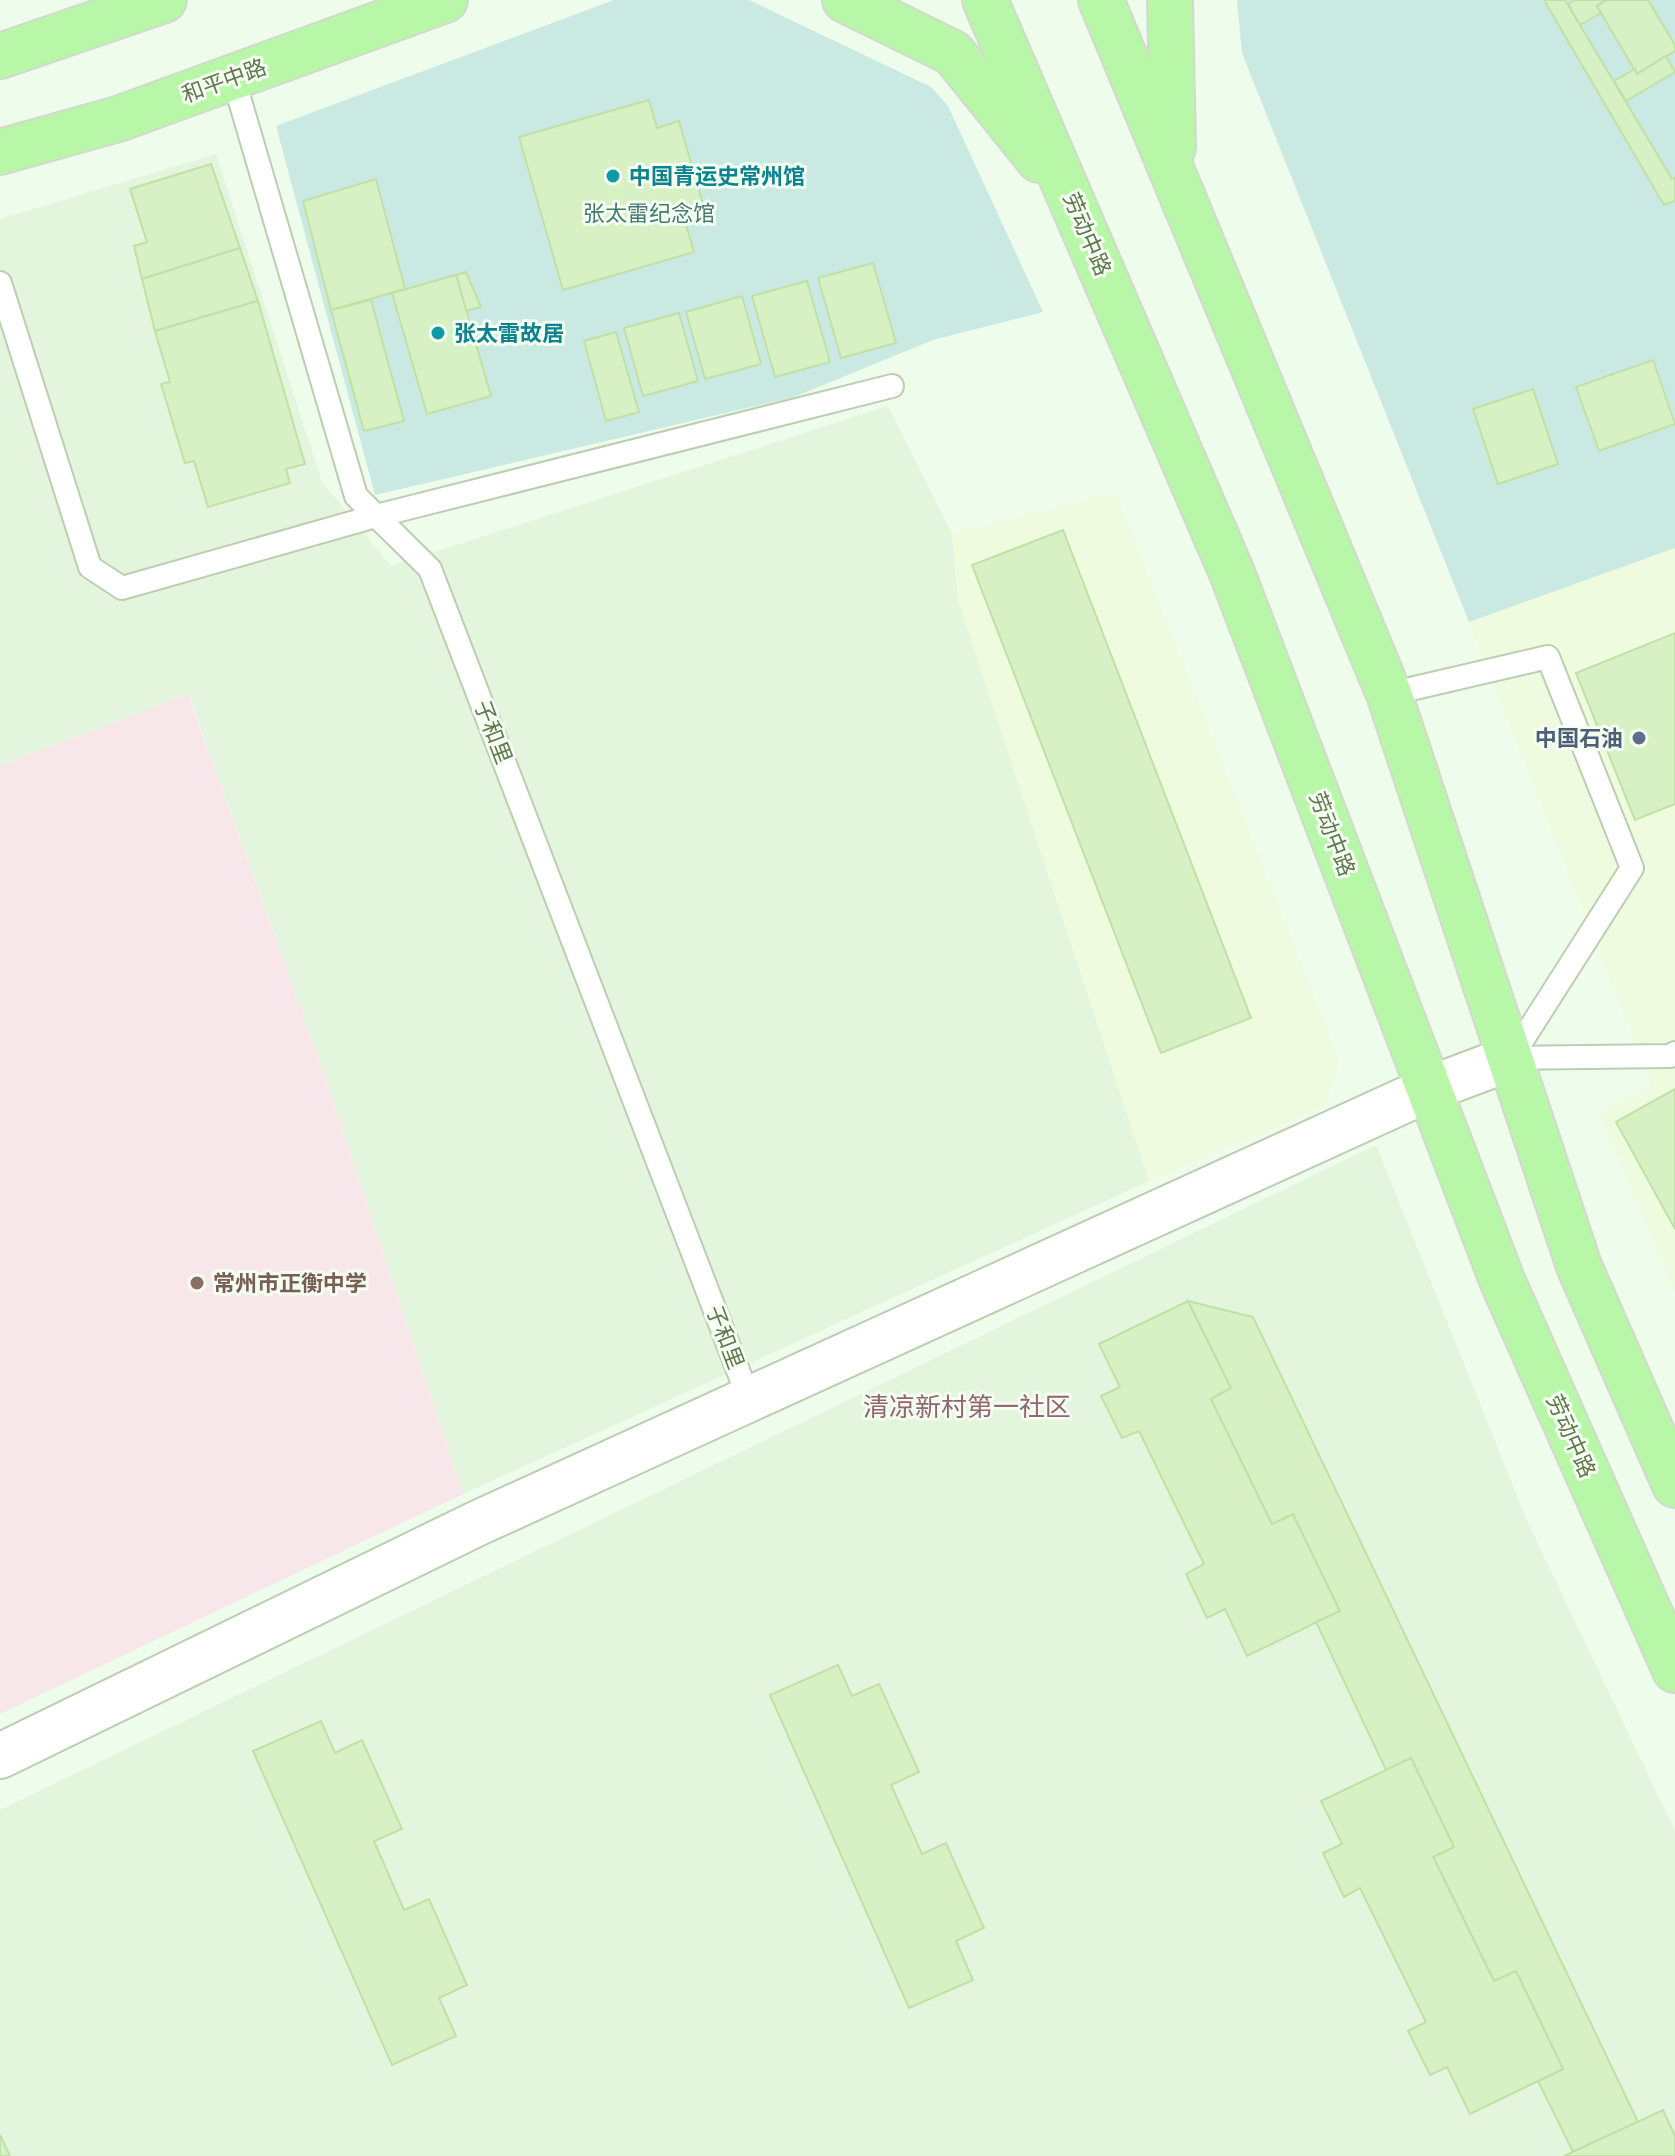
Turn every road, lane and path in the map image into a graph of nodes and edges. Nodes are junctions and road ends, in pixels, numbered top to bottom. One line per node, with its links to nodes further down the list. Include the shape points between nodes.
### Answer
1 (164, 0): 7 (main road)
2 (445, 0): 8 (main road, 和平中路)
3 (845, 0): 11 (main road, via 953,53)
4 (985, 0): 11 (main road, 劳动中路)
5 (1101, 0): 10 (main road)
6 (1170, 0): 10 (main road)
7 (0, 56)
8 (233, 77): 9 (main road, 和平中路, via 118,119); 14 (lane, 子和里, via 356,496)
9 (0, 152)
10 (1173, 174): 15 (main road)
11 (1073, 201): 18 (main road, 劳动中路, via 1232,573)
12 (0, 283): 14 (lane, via 90,567 122,588)
13 (892, 386): 14 (lane)
14 (376, 516): 19 (lane, 子和里, via 430,569)
15 (1389, 694): 17 (main road); 17 (lane, via 1548,657 1632,868)
16 (1675, 1053): 17 (lane)
17 (1511, 1058): 18 (street); 20 (main road, via 1579,1266)
18 (1429, 1089): 19 (street); 21 (main road, 劳动中路, via 1502,1280)
19 (749, 1399): 22 (street, via 478,1523)
20 (1675, 1485)
21 (1675, 1670)
22 (0, 1756)

